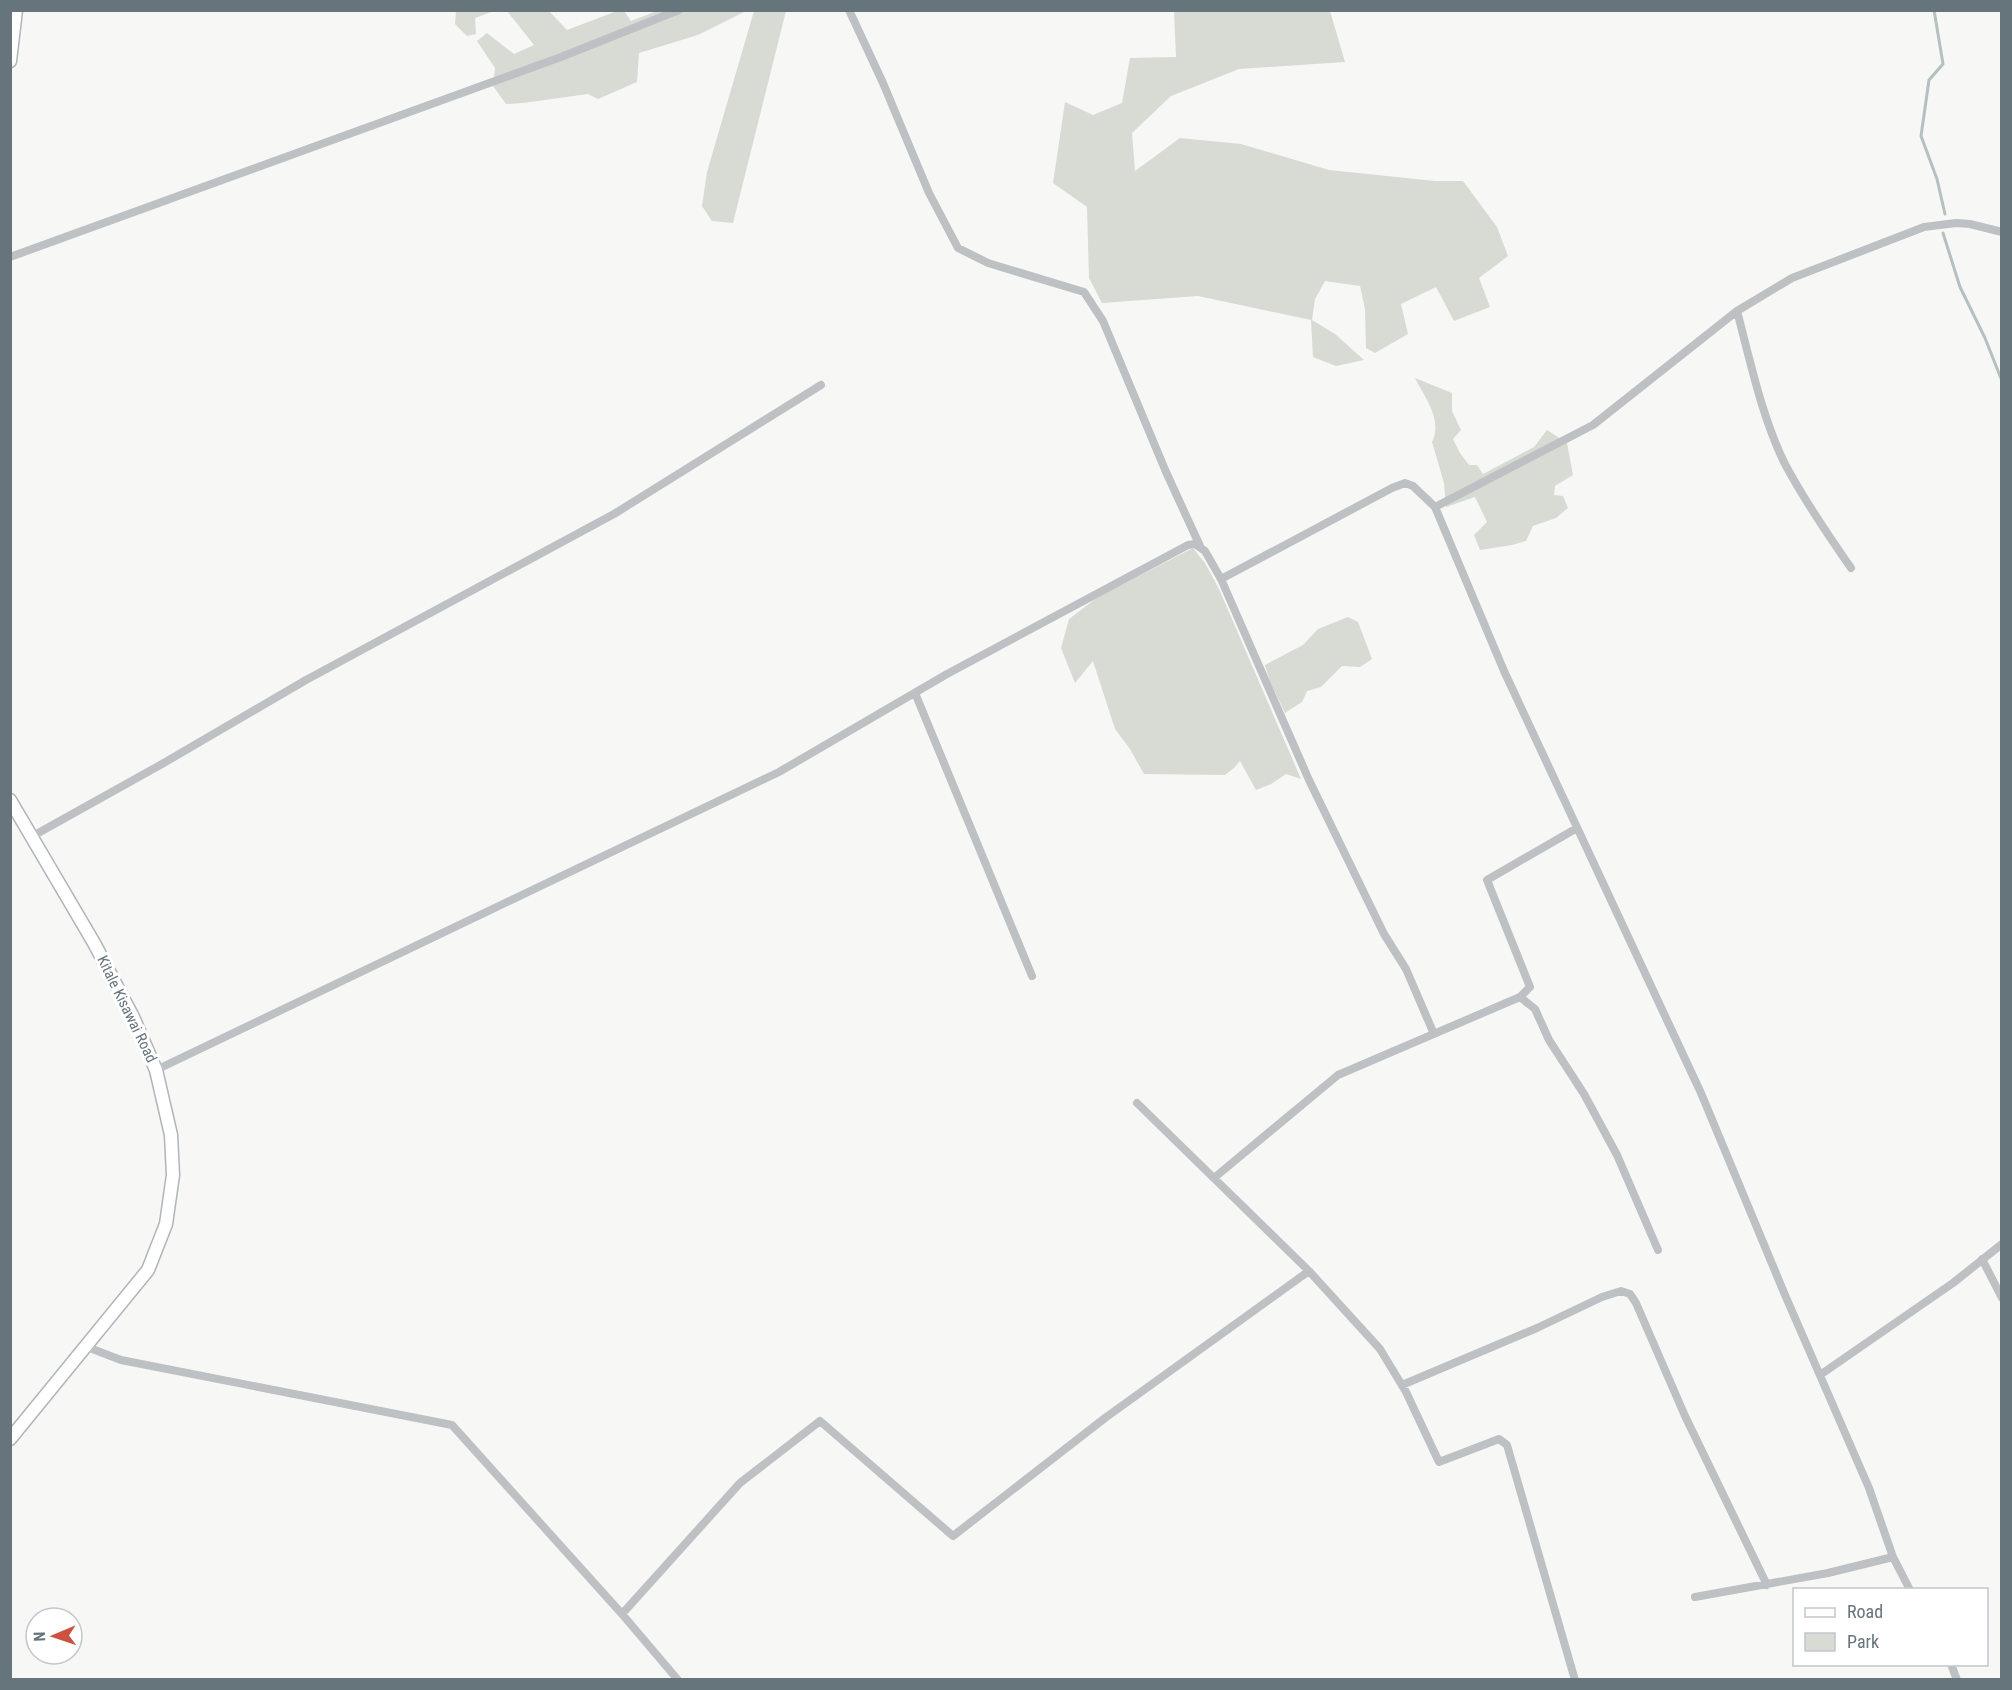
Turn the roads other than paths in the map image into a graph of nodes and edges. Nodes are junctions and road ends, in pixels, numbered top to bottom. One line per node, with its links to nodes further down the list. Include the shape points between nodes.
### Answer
1 (16, 10): 4 (street)
2 (679, 10): 6 (street)
3 (849, 10): 10 (street, via 929,193 958,248 988,263 1084,292 1103,321)
4 (10, 61)
5 (2001, 232): 7 (street, via 1956,223 1924,227 1792,278)
6 (10, 258)
7 (1737, 311): 9 (street, via 1593,426); 11 (street, via 1785,463)
8 (821, 385): 16 (street, via 604,519 306,680)
9 (1434, 507): 12 (street, via 1405,483); 15 (street)
10 (1200, 546): 12 (street); 13 (street, via 1188,545)
11 (1851, 568)
12 (1221, 579): 19 (street, via 1309,780 1384,934 1406,969)
13 (915, 693): 17 (street); 20 (street, via 779,772)
14 (10, 800): 16 (street, Kitale Kisawai Road)
15 (1577, 828): 18 (street, via 1487,880 1530,987); 29 (street, via 1701,1093)
16 (31, 837): 20 (street, Kitale Kisawai Road, via 94,943)
17 (1032, 976)
18 (1520, 998): 19 (street); 24 (street, via 1535,1009 1549,1040 1612,1144)
19 (1434, 1034): 22 (street, via 1338,1075)
20 (156, 1070): 28 (street, Kitale Kisawai Road, via 171,1135 173,1174 166,1224 147,1270)
21 (1137, 1103): 22 (street)
22 (1214, 1178): 26 (street)
23 (2001, 1244): 25 (street)
24 (1658, 1250)
25 (1982, 1259): 27 (street); 29 (street)
26 (1309, 1271): 30 (street, via 1380,1349); 36 (street, via 1105,1418 953,1536 820,1421 740,1483)
27 (2001, 1298)
28 (87, 1347): 31 (street, Kitale Kisawai Road); 36 (street, via 121,1360 452,1425)
29 (1820, 1375): 32 (street, via 1869,1488)
30 (1402, 1385): 33 (street, via 1602,1297 1621,1291 1630,1294); 39 (street, via 1439,1462 1499,1439 1507,1444)
31 (10, 1439)
32 (1893, 1557): 33 (street); 34 (street)
33 (1767, 1585): 35 (street)
34 (1910, 1588)
35 (1695, 1598)
36 (622, 1614): 38 (street)
37 (1951, 1666): 40 (street)
38 (678, 1680)
39 (1575, 1680)
40 (1957, 1680)

